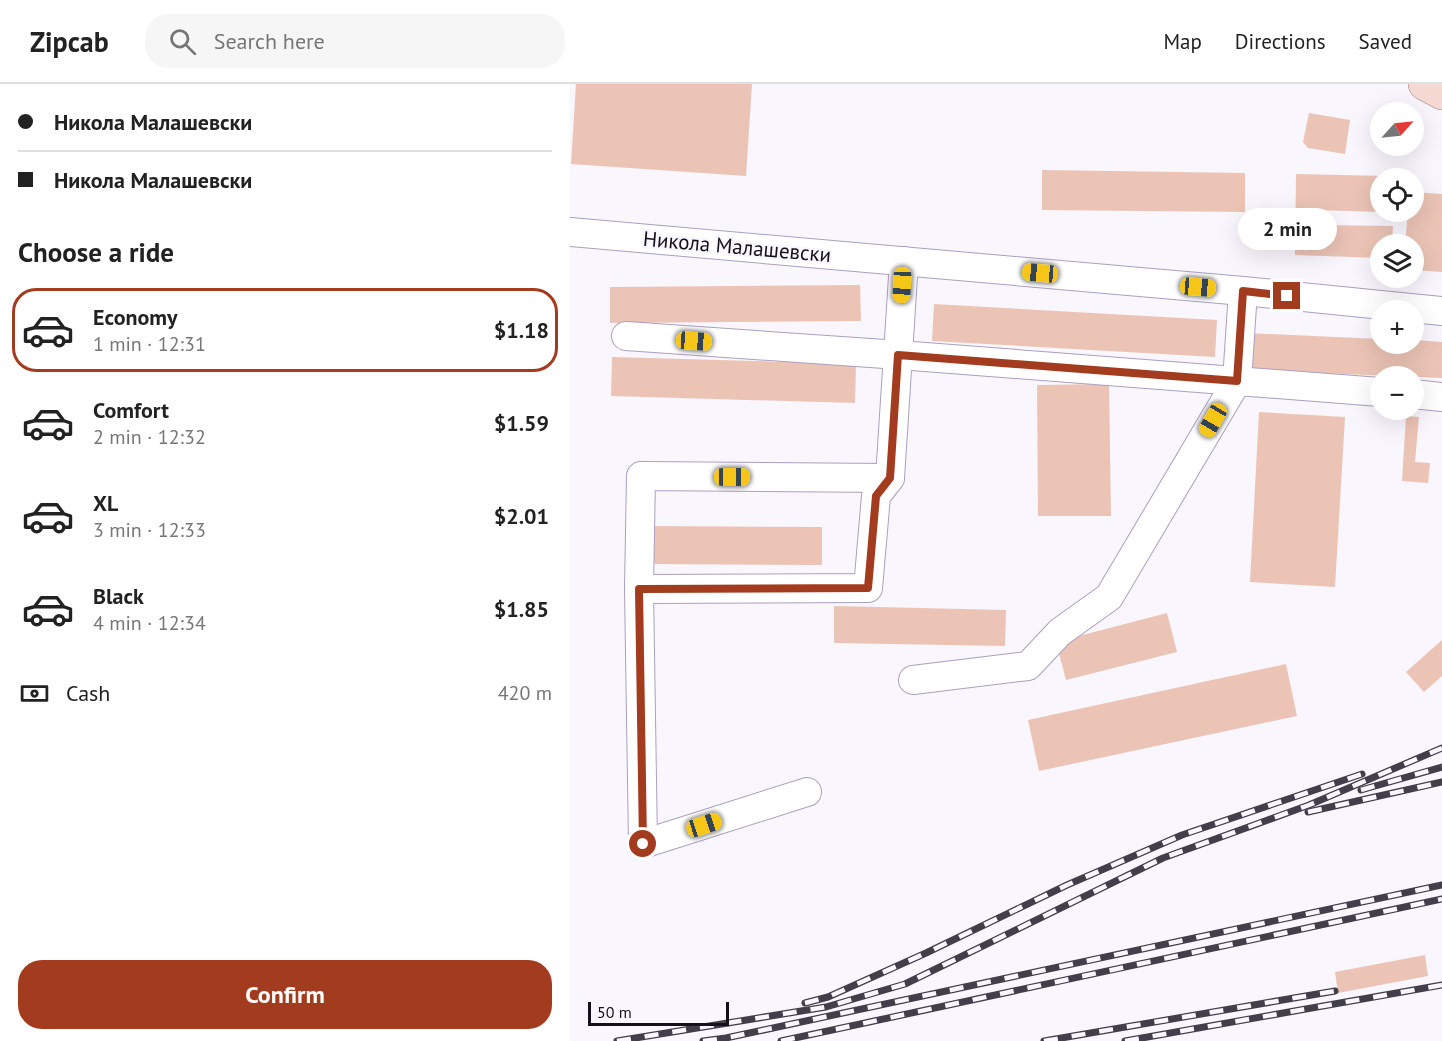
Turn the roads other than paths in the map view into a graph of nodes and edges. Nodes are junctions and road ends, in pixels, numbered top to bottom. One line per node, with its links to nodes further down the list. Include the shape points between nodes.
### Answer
1 (1425, 84): 2 (main road)
2 (1442, 93)
3 (570, 232): 4 (street, Никола Малашевски)
4 (904, 261): 5 (street, Никола Малашевски); 8 (street)
5 (1243, 291): 6 (street, Никола Малашевски); 9 (street)
6 (1442, 311)
7 (626, 336): 8 (street)
8 (898, 355): 9 (street); 13 (street)
9 (1237, 381): 10 (street); 15 (street, via 1109,597 1060,632 1028,666)
10 (1370, 391)
11 (1424, 395): 12 (street)
12 (1442, 397)
13 (890, 478): 14 (street, via 876,496 868,588); 14 (street, via 641,476)
14 (639, 589): 16 (street, via 643,844)
15 (913, 680)
16 (807, 792)

